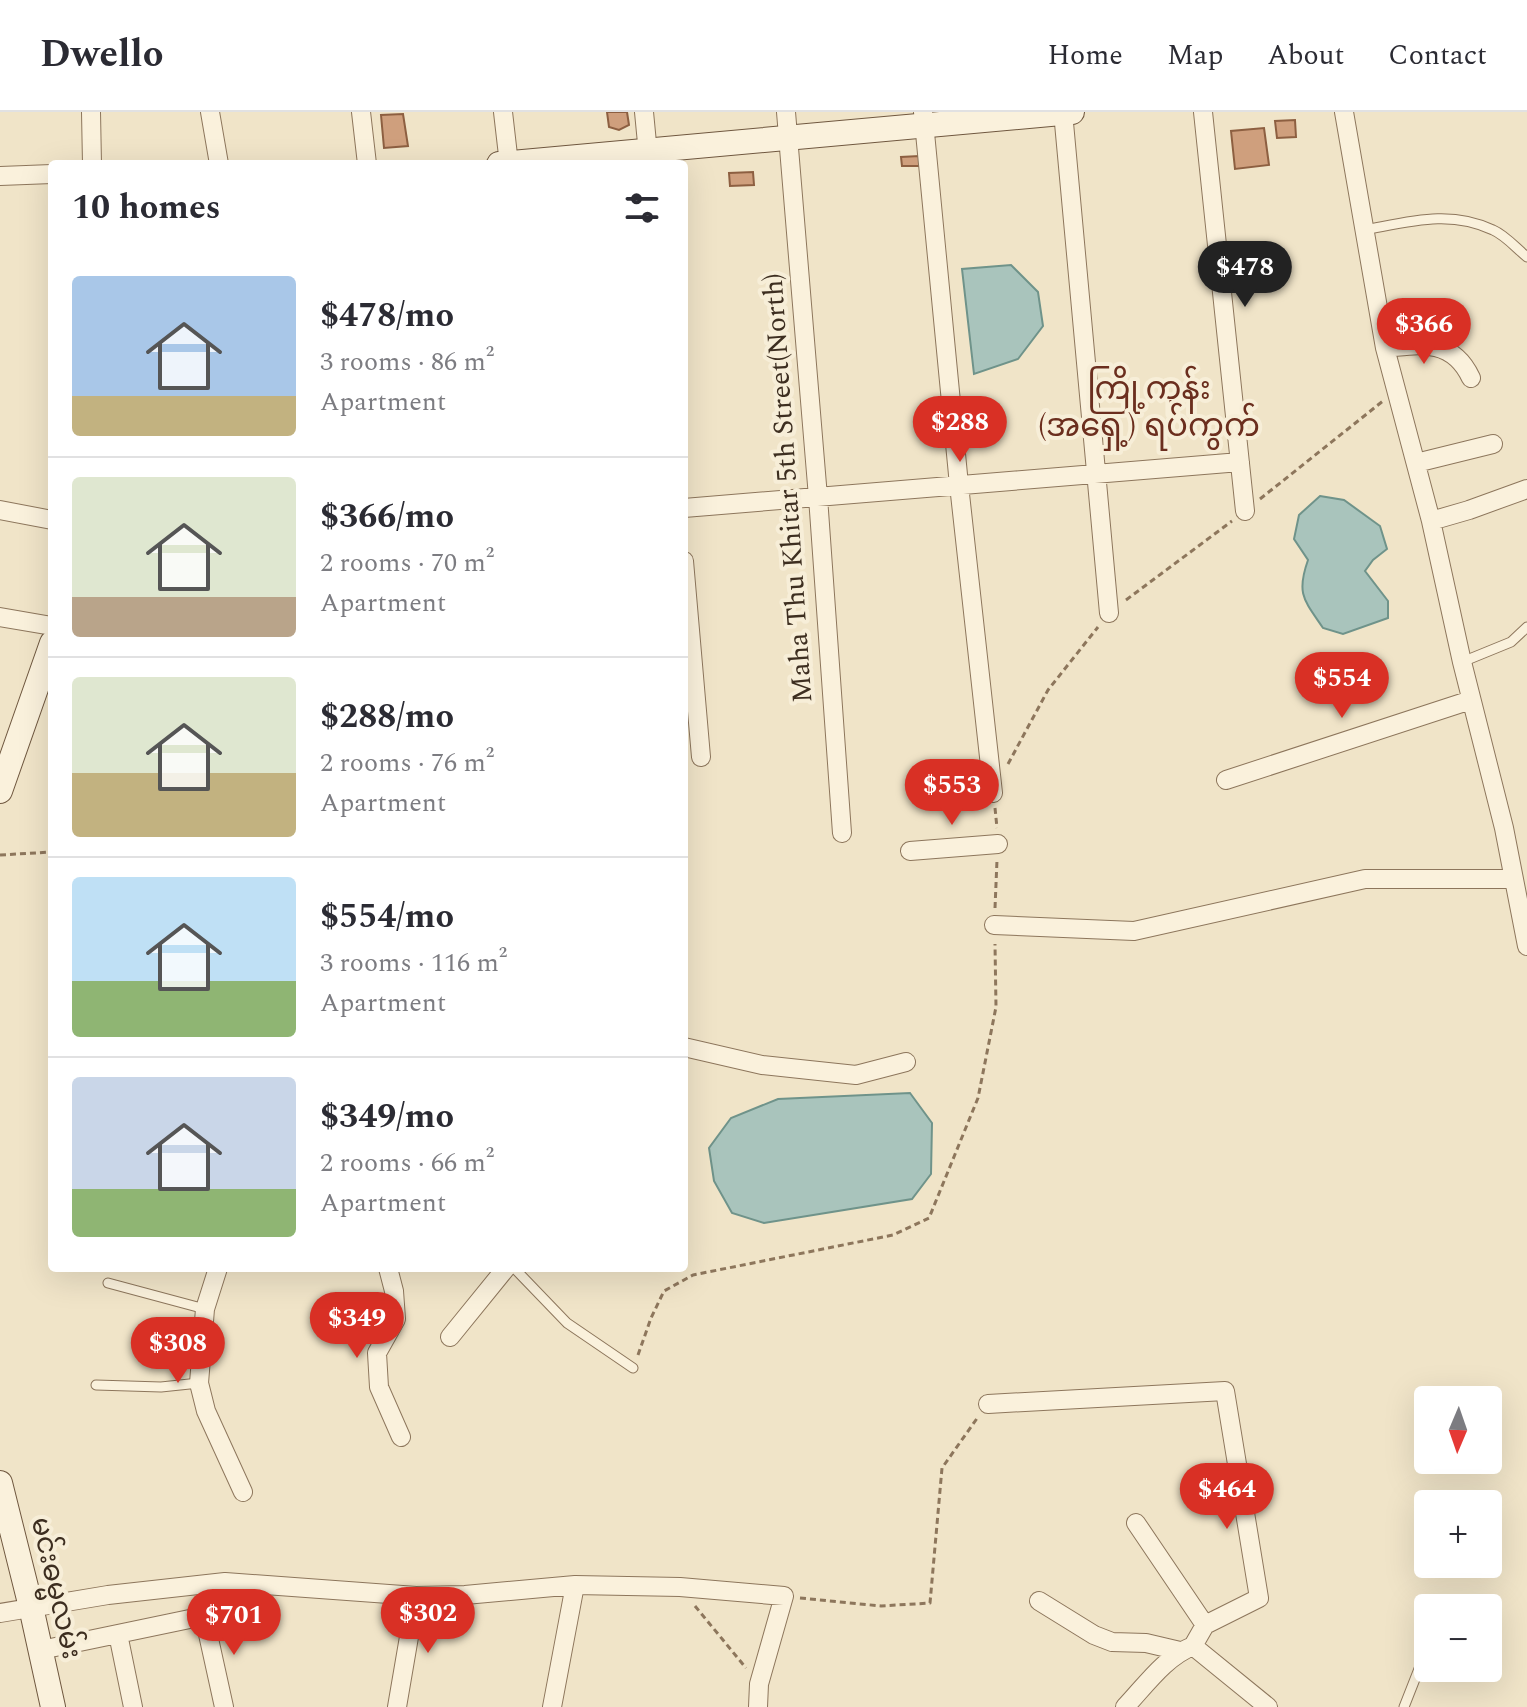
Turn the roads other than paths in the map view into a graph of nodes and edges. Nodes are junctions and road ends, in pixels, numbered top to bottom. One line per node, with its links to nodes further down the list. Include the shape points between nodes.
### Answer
1 (91, 112): 14 (street)
2 (210, 112): 15 (street)
3 (361, 112): 16 (street)
4 (503, 112): 17 (street)
5 (644, 112): 13 (street)
6 (786, 112): 12 (street, Maha Thu Khitar 5th Street(North))
7 (1063, 112): 8 (street); 11 (street); 28 (street)
8 (1072, 112)
9 (1203, 112): 26 (street)
10 (1344, 112): 21 (street)
11 (924, 119): 12 (street); 29 (street)
12 (789, 138): 13 (street); 31 (street, Maha Thu Khitar 5th Street(North))
13 (648, 158): 18 (street)
14 (92, 160)
15 (218, 160)
16 (367, 160)
17 (508, 160)
18 (601, 160)
19 (48, 174): 20 (street)
20 (0, 176)
21 (1364, 230): 22 (lane, via 1451,217 1494,230); 23 (street)
22 (1527, 257)
23 (1385, 348): 24 (street, via 1424,344 1449,352 1464,363); 27 (street)
24 (1471, 378)
25 (1493, 444): 27 (street)
26 (1240, 462): 28 (street); 34 (street)
27 (1416, 463): 36 (street)
28 (1095, 474): 29 (street); 38 (street)
29 (959, 485): 31 (street); 49 (street)
30 (1527, 489): 36 (street)
31 (818, 497): 32 (street); 50 (street, Maha Thu Khitar 5th Street(North))
32 (688, 508)
33 (0, 510): 35 (street)
34 (1245, 511)
35 (48, 519)
36 (1431, 521): 43 (street)
37 (688, 607): 45 (street)
38 (1109, 613)
39 (0, 617): 40 (street)
40 (48, 625)
41 (1527, 627): 43 (lane, via 1511,642)
42 (48, 654): 46 (street)
43 (1462, 662): 44 (street)
44 (1471, 700): 47 (street); 53 (street)
45 (701, 757)
46 (5, 770): 48 (street)
47 (1226, 780)
48 (0, 791)
49 (993, 793)
50 (842, 833)
51 (998, 844): 52 (street)
52 (910, 851)
53 (1513, 879): 54 (street, via 1365,879 1134,931); 55 (street)
54 (994, 925)
55 (1527, 946)
56 (688, 1048): 57 (street, via 762,1065 856,1075)
57 (906, 1062)
58 (217, 1272): 63 (street)
59 (389, 1272): 69 (street, via 396,1319 377,1353 379,1387)
60 (503, 1272): 64 (street)
61 (518, 1272): 65 (lane, via 567,1323)
62 (108, 1283): 63 (lane)
63 (205, 1309): 66 (street)
64 (450, 1337)
65 (633, 1368)
66 (199, 1383): 67 (lane); 71 (street)
67 (96, 1385)
68 (988, 1404): 78 (street, via 1225,1391 1259,1598)
69 (401, 1437)
70 (0, 1483): 76 (street, မင်းဓမ္မလမ်း)
71 (243, 1492)
72 (1136, 1523): 78 (street)
73 (575, 1585): 74 (street); 87 (street); 88 (street, via 784,1596 759,1684)
74 (416, 1596): 76 (street, via 225,1582); 86 (street)
75 (1039, 1601): 80 (street, via 1112,1642)
76 (31, 1607): 77 (street); 81 (street, မင်းဓမ္မလမ်း)
77 (0, 1613)
78 (1205, 1625): 80 (street)
79 (118, 1634): 81 (street); 84 (street); 85 (street, via 204,1616)
80 (1187, 1649): 89 (street); 90 (street)
81 (41, 1650): 83 (street, မင်းဓမ္မလမ်း)
82 (1414, 1682): 91 (lane)
83 (53, 1707)
84 (133, 1707)
85 (224, 1707)
86 (397, 1707)
87 (552, 1707)
88 (758, 1707)
89 (1125, 1707)
90 (1268, 1707)
91 (1404, 1707)

